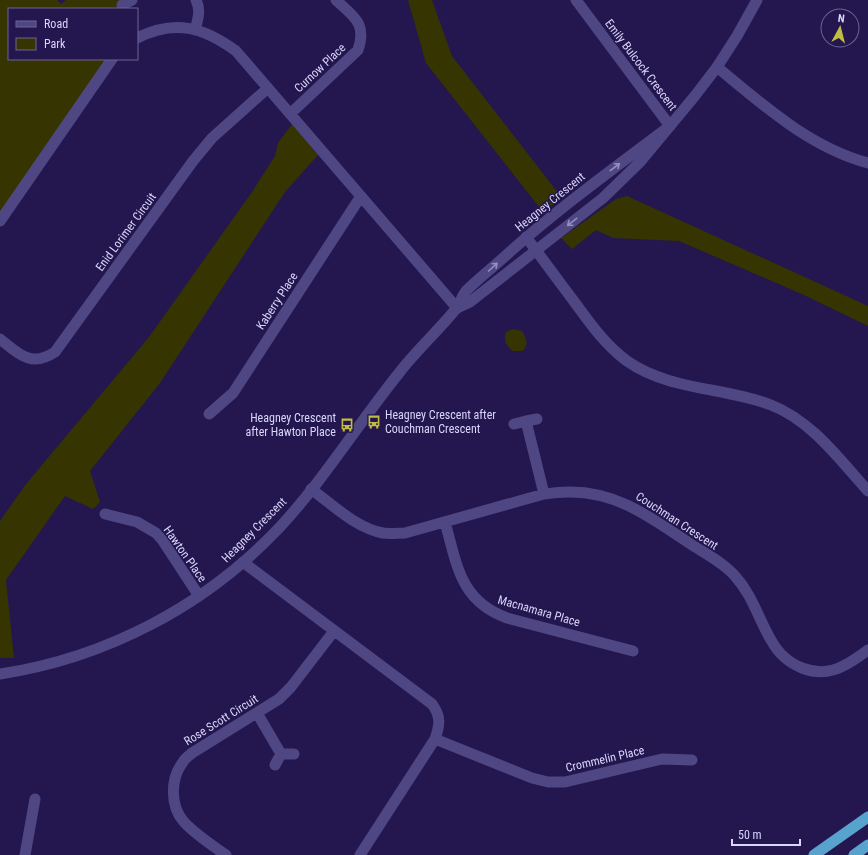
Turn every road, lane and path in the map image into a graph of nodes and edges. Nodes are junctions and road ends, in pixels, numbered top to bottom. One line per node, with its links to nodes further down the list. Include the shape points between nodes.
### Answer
1 (196, 0): 5 (street, via 199,12)
2 (336, 0): 10 (street, Curnow Place, via 361,28 358,50)
3 (576, 0): 11 (street, Emily Bulcock Crescent)
4 (754, 1): 8 (street, Heagney Crescent, via 737,36)
5 (195, 30): 6 (street, via 167,28); 9 (street, via 221,40 236,51)
6 (138, 37)
7 (111, 60): 14 (street)
8 (717, 67): 11 (street, Heagney Crescent); 12 (street, via 782,120 809,138)
9 (268, 88): 10 (street); 18 (street, Enid Lorimer Circuit, via 212,138 192,161 55,352 46,358 28,359)
10 (290, 114): 13 (street)
11 (670, 126): 15 (street, Heagney Crescent, one-way to 11); 16 (street, Heagney Crescent, one-way to 16, via 624,179)
12 (868, 163)
13 (361, 196): 17 (street); 19 (street, Kaberry Place, via 233,393)
14 (0, 221)
15 (526, 237): 16 (street); 17 (street, Heagney Crescent, one-way to 15, via 464,293)
16 (536, 250): 17 (street, Heagney Crescent, via 470,302); 24 (street, via 596,330 610,347 627,361 665,380 752,399 790,414 824,441)
17 (457, 308): 23 (street, Heagney Crescent, via 399,373)
18 (0, 339)
19 (209, 414)
20 (537, 419): 21 (street)
21 (526, 422): 22 (street); 25 (street)
22 (514, 424)
23 (311, 489): 27 (street, Couchman Crescent, via 353,520 382,533 405,533); 28 (street, Heagney Crescent, via 279,527)
24 (868, 491)
25 (544, 494): 27 (street, Couchman Crescent); 31 (street, Couchman Crescent, via 567,492 603,495 647,514 734,575 754,604 770,640 779,652 796,666 817,672 831,671 844,666)
26 (104, 514): 29 (street, Hawton Place, via 137,522 156,533)
27 (445, 522): 32 (street, Macnamara Place, via 462,579 481,605 507,618)
28 (243, 562): 29 (street, Heagney Crescent); 30 (street)
29 (198, 596): 33 (street, Heagney Crescent, via 149,626 97,649 42,666)
30 (334, 631): 34 (street, Rose Scott Circuit, via 291,687 279,699); 35 (street, via 432,704 439,718)
31 (868, 650)
32 (633, 651)
33 (0, 674)
34 (257, 713): 36 (street); 44 (street, Rose Scott Circuit, via 192,753 183,761 174,785 174,798 183,821)
35 (435, 739): 38 (street, Crommelin Place, via 548,782 565,782 662,760); 45 (street)
36 (281, 754): 37 (street); 39 (street)
37 (294, 754)
38 (692, 760)
39 (275, 765)
40 (35, 799): 43 (street)
41 (868, 817): 46 (highway)
42 (868, 846): 47 (highway)
43 (25, 855)
44 (226, 855)
45 (360, 855)
46 (814, 855)
47 (854, 855)

